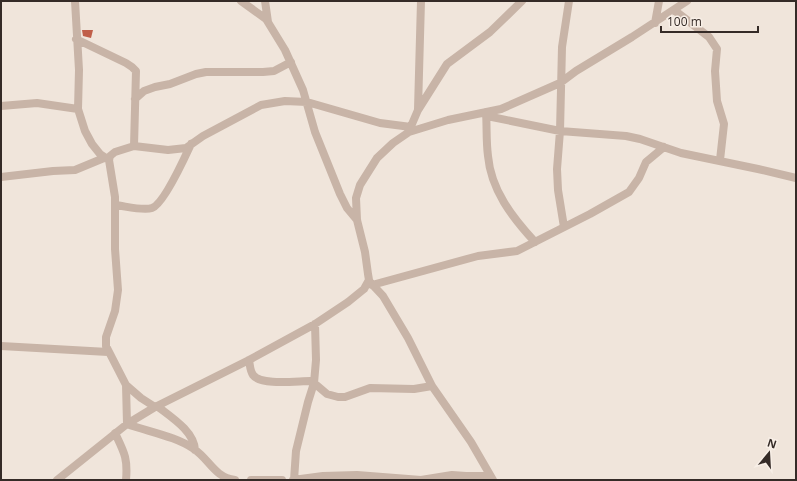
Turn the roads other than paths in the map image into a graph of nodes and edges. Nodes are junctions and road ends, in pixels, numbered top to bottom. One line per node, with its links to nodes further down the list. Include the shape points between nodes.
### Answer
1 (75, 1): 12 (street)
2 (241, 1): 11 (street, via 263,16)
3 (265, 1): 11 (street)
4 (421, 1): 19 (street)
5 (522, 1): 19 (street, via 490,32 447,64)
6 (569, 1): 14 (street)
7 (660, 1): 10 (street)
8 (687, 1): 9 (street)
9 (674, 10): 10 (street); 27 (street, via 709,37 717,49 717,101 724,124)
10 (655, 22): 14 (street)
11 (268, 23): 13 (street)
12 (76, 39): 15 (street, via 136,71); 18 (street, via 79,70)
13 (291, 62): 15 (street, via 263,72 201,73 144,91); 16 (street)
14 (560, 83): 20 (street); 22 (street)
15 (135, 99): 24 (street)
16 (307, 102): 21 (street); 23 (street, via 285,101 261,105); 31 (street, via 315,132 340,194)
17 (1, 106): 18 (street, via 37,103)
18 (78, 109): 26 (street, via 92,144)
19 (418, 110): 21 (street)
20 (487, 114): 21 (street); 22 (street); 33 (street, via 488,156 494,185 511,213)
21 (410, 129): 31 (street, via 377,158 360,185 356,198)
22 (560, 131): 25 (street, via 626,136); 32 (street, via 558,178)
23 (191, 144): 24 (street, via 186,148 168,150); 30 (street, via 166,194 157,205 142,208)
24 (134, 146): 26 (street, via 115,152)
25 (664, 147): 27 (street, via 681,153); 32 (street, via 646,162 634,187 628,192)
26 (107, 159): 28 (street, via 75,170); 30 (street)
27 (720, 160): 29 (street)
28 (1, 177)
29 (796, 178)
30 (115, 205): 37 (street, via 118,290 115,311 106,337)
31 (357, 220): 34 (street)
32 (564, 227): 33 (street)
33 (535, 242): 34 (street, via 517,251 478,256)
34 (370, 283): 35 (street, via 348,302); 41 (street, via 382,296 408,338)
35 (315, 324): 38 (street); 39 (street)
36 (1, 346): 37 (street)
37 (108, 352): 40 (street)
38 (249, 360): 39 (street, via 253,375 257,379 267,382); 42 (street)
39 (314, 383): 41 (street, via 327,394 338,397 370,388 414,390); 54 (street, via 296,451)
40 (126, 385): 42 (street); 43 (street)
41 (432, 386): 48 (street, via 471,442)
42 (156, 407): 43 (street); 45 (street, via 184,428 195,444)
43 (127, 424): 44 (street); 45 (street, via 162,435)
44 (115, 433): 49 (street); 50 (street, via 126,456)
45 (195, 450): 46 (street)
46 (221, 478): 51 (street)
47 (345, 478): 48 (street, via 357,475 421,480 452,475); 54 (street, via 323,476)
48 (492, 478)
49 (58, 480)
50 (126, 480)
51 (235, 480)
52 (251, 480): 53 (street)
53 (282, 480)
54 (293, 480)

